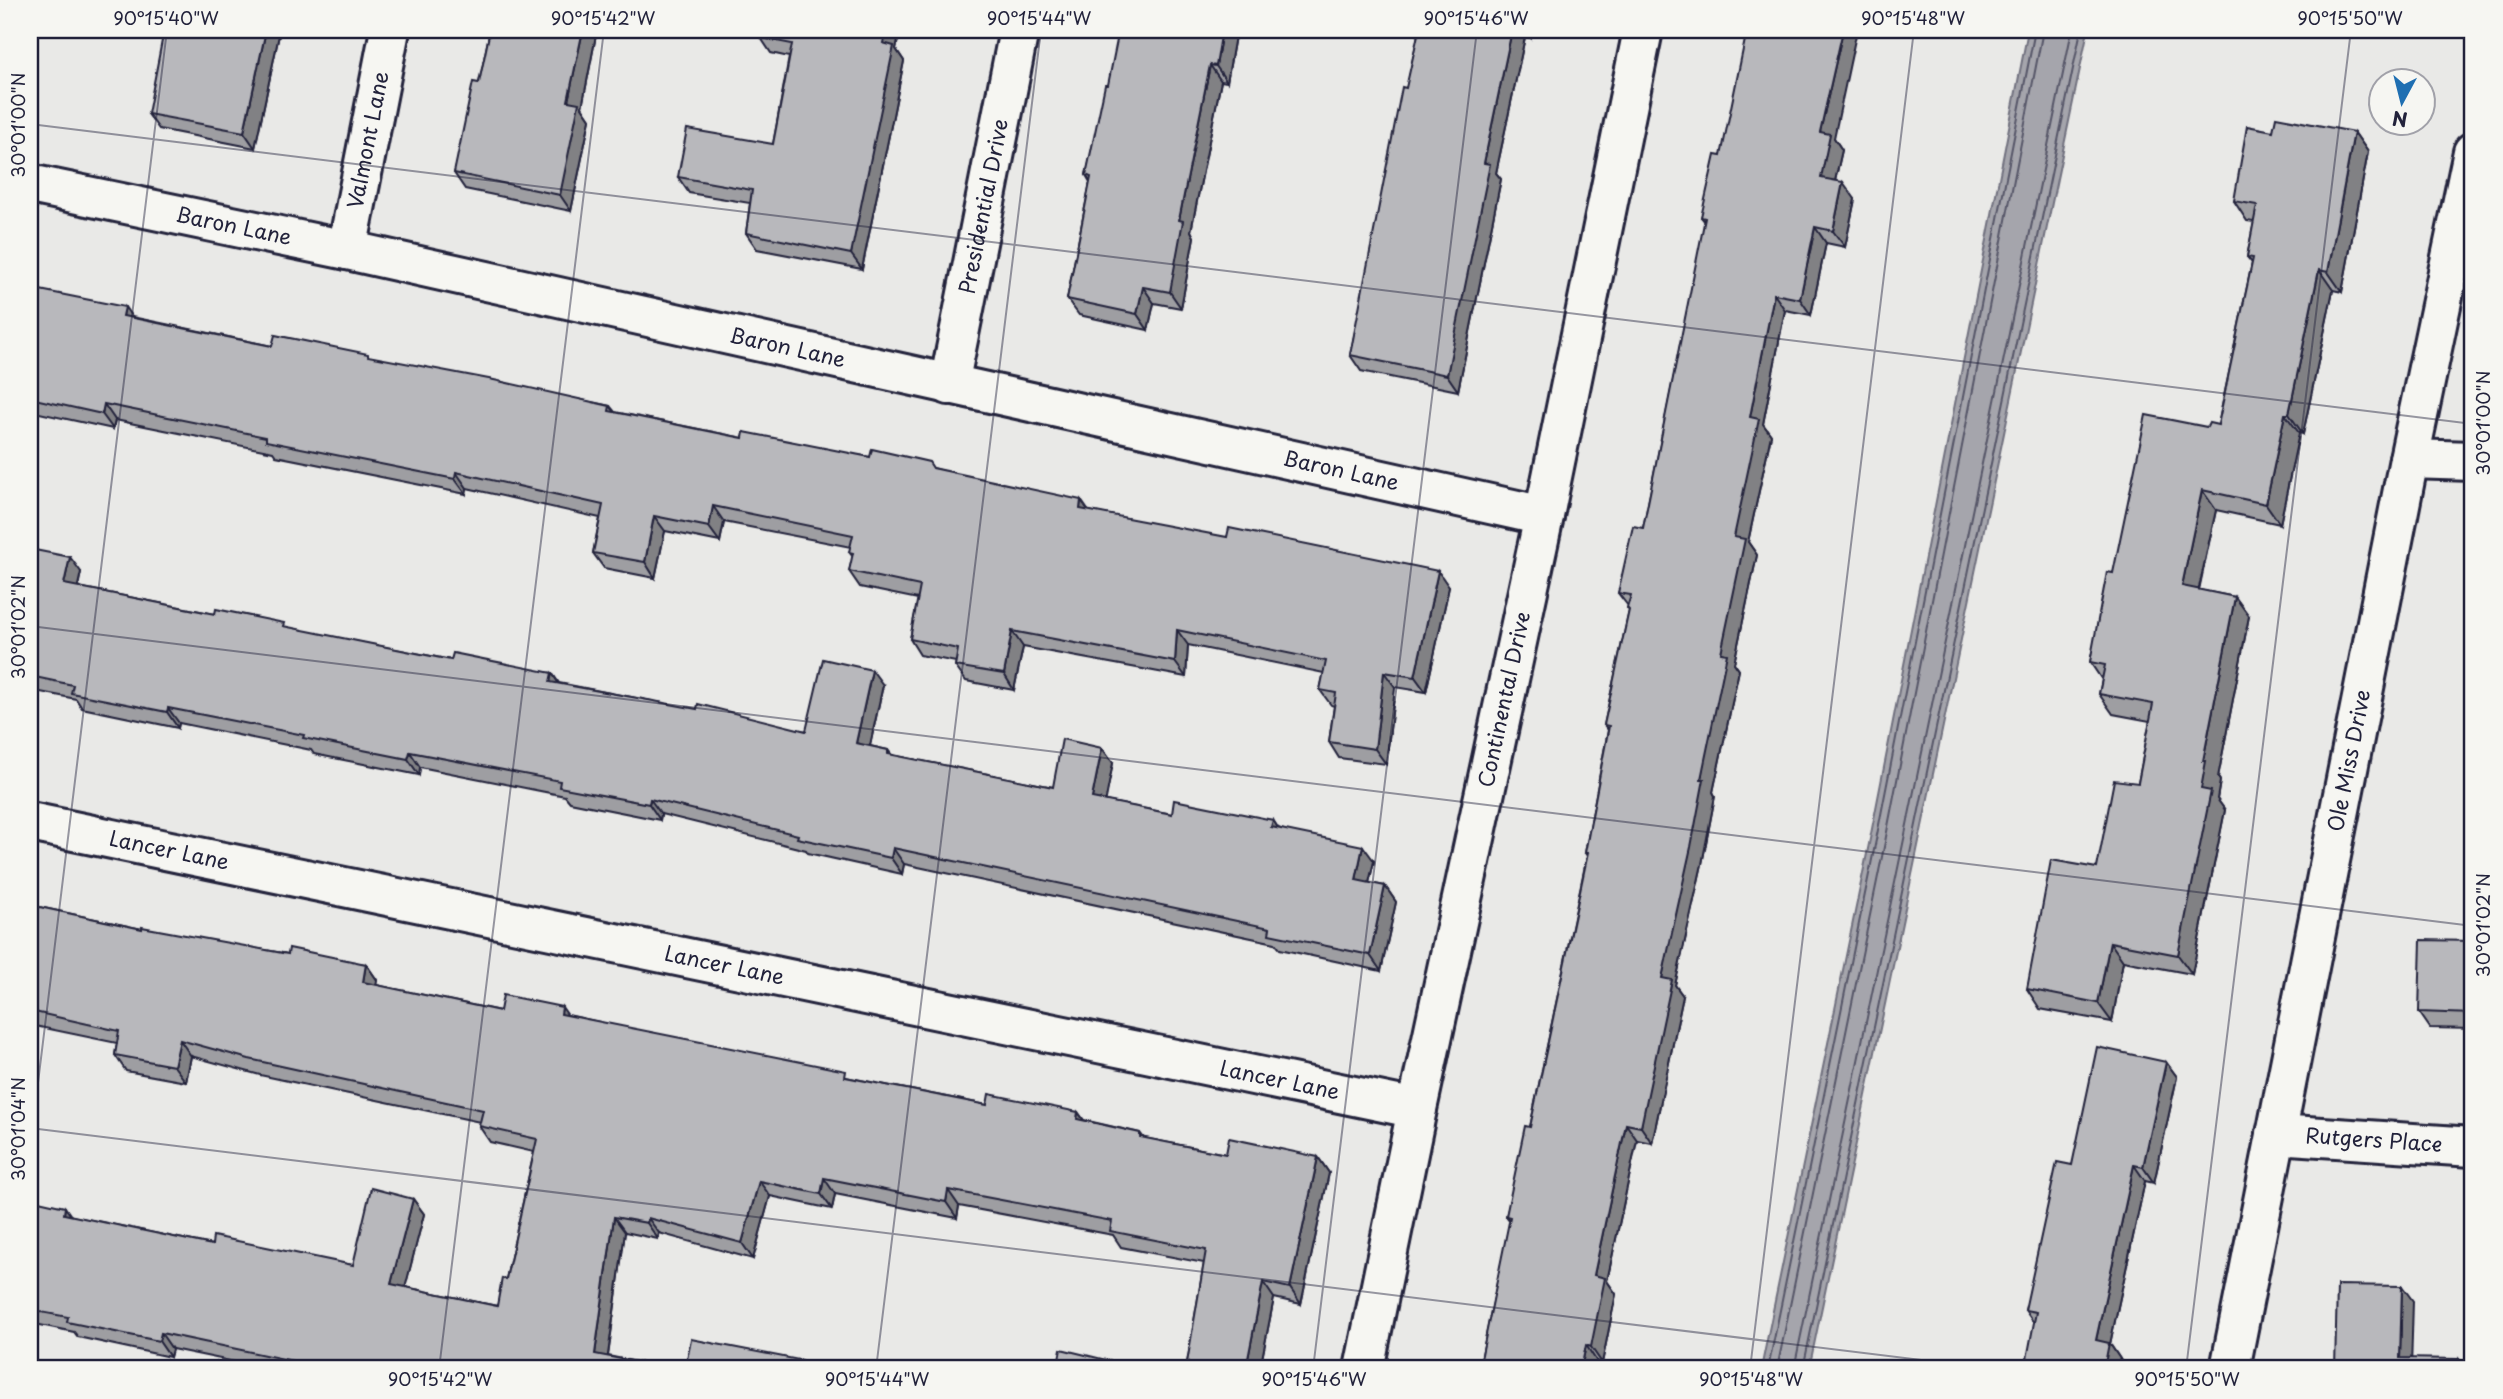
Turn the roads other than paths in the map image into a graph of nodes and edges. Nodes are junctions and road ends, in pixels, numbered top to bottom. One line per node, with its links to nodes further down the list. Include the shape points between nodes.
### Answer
1 (390, 30): 6 (street, Valmont Lane)
2 (1019, 30): 7 (street, Presidential Drive)
3 (1643, 30): 10 (street, Continental Drive)
4 (2473, 152): 8 (street, Ole Miss Drive)
5 (30, 184): 6 (street, Baron Lane)
6 (347, 250): 7 (street, Baron Lane)
7 (949, 384): 10 (street, Baron Lane)
8 (2409, 459): 9 (street); 13 (street, Ole Miss Drive)
9 (2473, 461)
10 (1544, 516): 12 (street, Continental Drive)
11 (30, 822): 12 (street, Lancer Lane)
12 (1417, 1109): 15 (street, Continental Drive)
13 (2276, 1134): 14 (street, Rutgers Place); 16 (street, Ole Miss Drive)
14 (2473, 1147)
15 (1364, 1369)
16 (2230, 1369)

